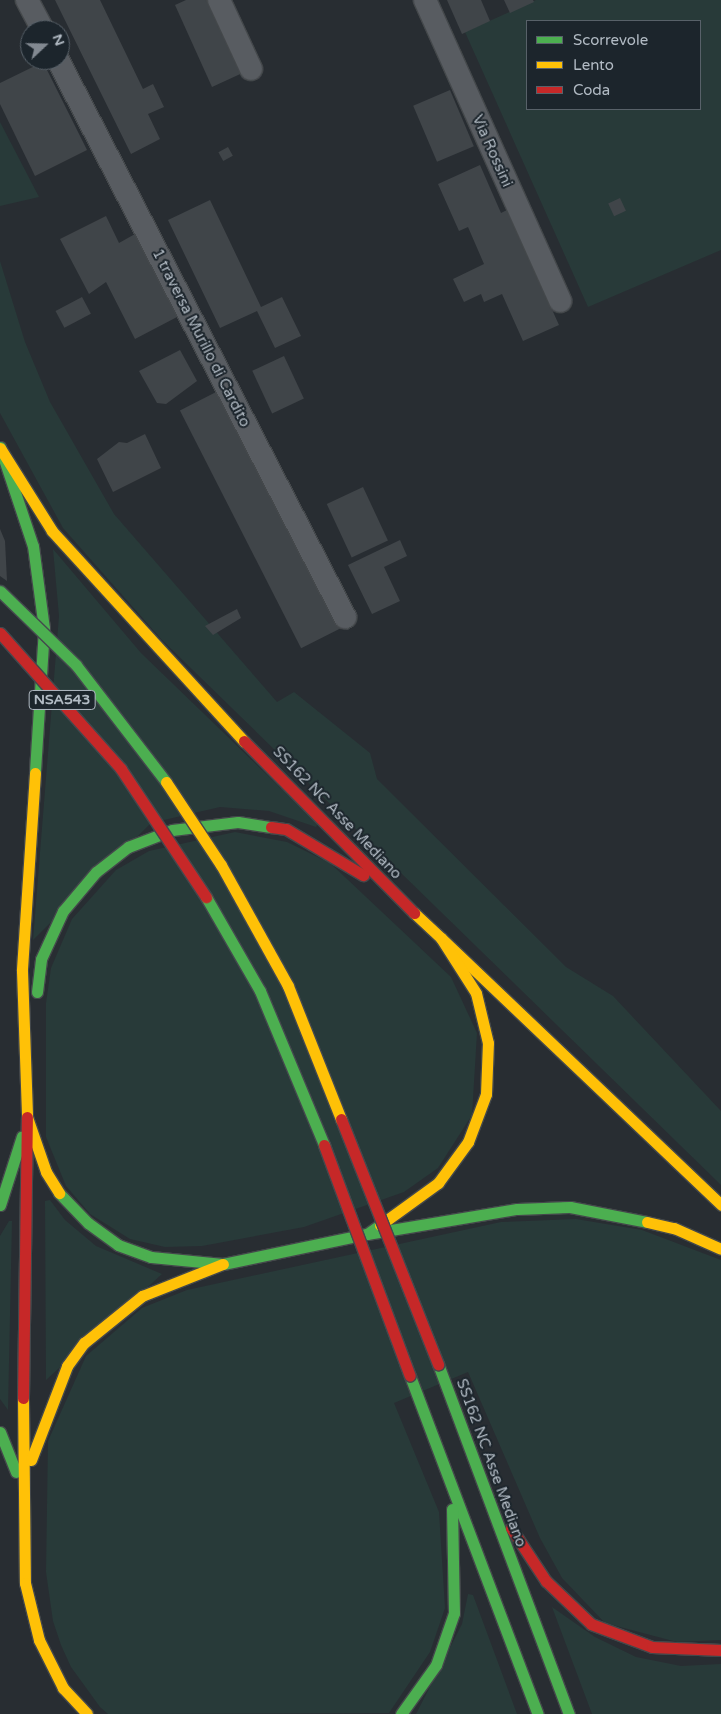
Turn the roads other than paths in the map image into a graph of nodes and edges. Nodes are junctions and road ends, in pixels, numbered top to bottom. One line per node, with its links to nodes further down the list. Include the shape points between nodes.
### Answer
1 (27, 0): 4 (street)
2 (219, 0): 5 (street)
3 (425, 0): 7 (street, Via Rossini)
4 (38, 20)
5 (252, 69)
6 (63, 70): 10 (street, 1 traversa Murillo di Cardito)
7 (560, 301)
8 (0, 448): 12 (main road, SS162 NC Asse Mediano, via 59,539 184,679); 14 (main road, SS162 NC Asse Mediano, via 33,546 44,628 22,971)
9 (0, 591): 24 (main road, SS162 NC Asse Mediano, bridge, via 76,665 148,755 222,865 288,986)
10 (344, 617)
11 (0, 633): 22 (main road, NSA543, bridge, via 120,769 197,881 260,992 338,1180)
12 (394, 894): 13 (main road, SS162 NC Asse Mediano); 14 (main road, via 286,828 238,822 172,830 128,847 96,872 63,911 41,958)
13 (442, 938): 17 (main road); 18 (main road, SS162 NC Asse Mediano, via 476,993 488,1043 486,1094 468,1142 438,1183)
14 (26, 1050): 15 (main road, SS162 NC Asse Mediano)
15 (26, 1117): 16 (main road); 20 (main road, SS162 NC Asse Mediano, via 46,1172 64,1201 88,1223 118,1244 151,1257); 23 (main road)
16 (0, 1205)
17 (721, 1205)
18 (367, 1234): 19 (main road, via 517,1209 570,1208 674,1228); 20 (main road, SS162 NC Asse Mediano)
19 (721, 1249)
20 (223, 1264): 23 (main road, via 142,1296 84,1343 67,1366 44,1419)
21 (0, 1432): 23 (main road)
22 (451, 1482): 27 (main road, via 454,1613 436,1665); 28 (main road)
23 (22, 1487): 26 (main road, via 25,1583 38,1640 63,1688)
24 (486, 1492): 25 (main road, via 546,1581 591,1624 652,1647); 29 (main road, SS162 NC Asse Mediano)
25 (721, 1650)
26 (87, 1714)
27 (401, 1714)
28 (538, 1714)
29 (570, 1714)

